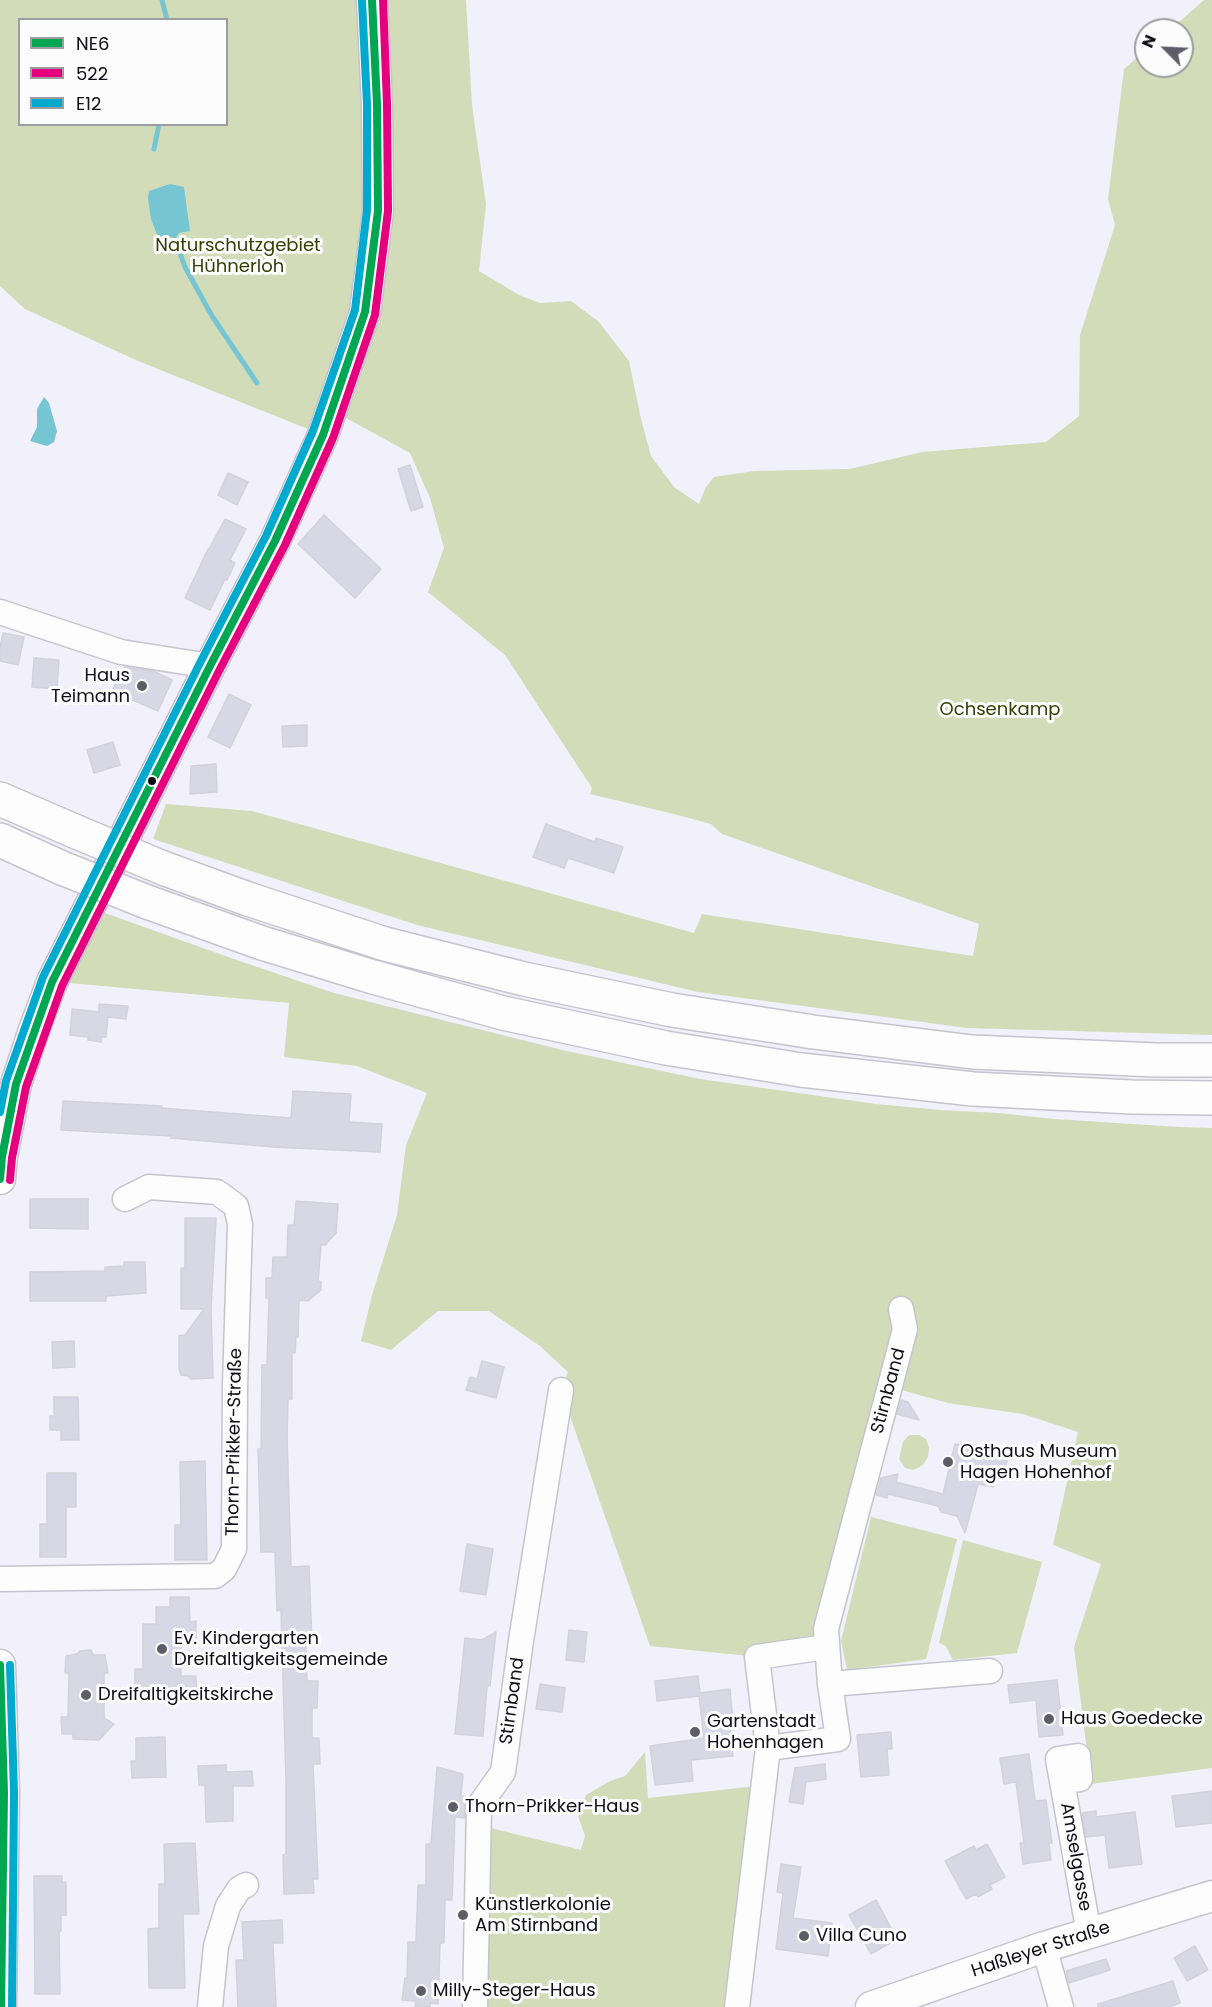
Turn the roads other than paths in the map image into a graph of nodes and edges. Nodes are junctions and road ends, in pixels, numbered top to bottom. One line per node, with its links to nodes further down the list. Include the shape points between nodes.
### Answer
1 (372, 0): 3 (main road, via 378,211 365,312 323,435 275,541)
2 (0, 612): 3 (street, via 121,652)
3 (210, 666): 8 (main road, via 52,982 16,1084)
4 (0, 799): 6 (highway, bridge, via 163,868 248,899 385,944 524,979 672,1010 972,1052)
5 (0, 840): 7 (highway, bridge, via 147,902 262,943 503,1013 666,1048 801,1070 972,1089)
6 (1212, 1060)
7 (1212, 1098)
8 (0, 1179)
9 (125, 1199): 12 (street, Thorn-Prikker-Straße, via 149,1187 218,1192 236,1206 240,1224 234,1549 224,1569 215,1576)
10 (901, 1309): 13 (street, Stirnband, via 905,1329 826,1629)
11 (561, 1390): 26 (street, Stirnband, via 503,1772 479,1806)
12 (0, 1580)
13 (826, 1647): 16 (street, Stirnband); 17 (street, via 758,1657)
14 (0, 1665): 19 (main road)
15 (990, 1671): 16 (street)
16 (830, 1684): 17 (street, Stirnband, via 838,1739)
17 (768, 1748): 27 (street)
18 (1062, 1781): 22 (street, Amselgasse)
19 (2, 1793): 24 (main road)
20 (246, 1885): 25 (street, via 228,1906 216,1946)
21 (1212, 1896): 22 (main road, Haßleyer Straße)
22 (1089, 1934): 23 (main road, Haßleyer Straße)
23 (1044, 1947): 28 (main road, Haßleyer Straße); 29 (street)
24 (1, 2007)
25 (210, 2007)
26 (475, 2007)
27 (737, 2007)
28 (871, 2007)
29 (1061, 2007)

